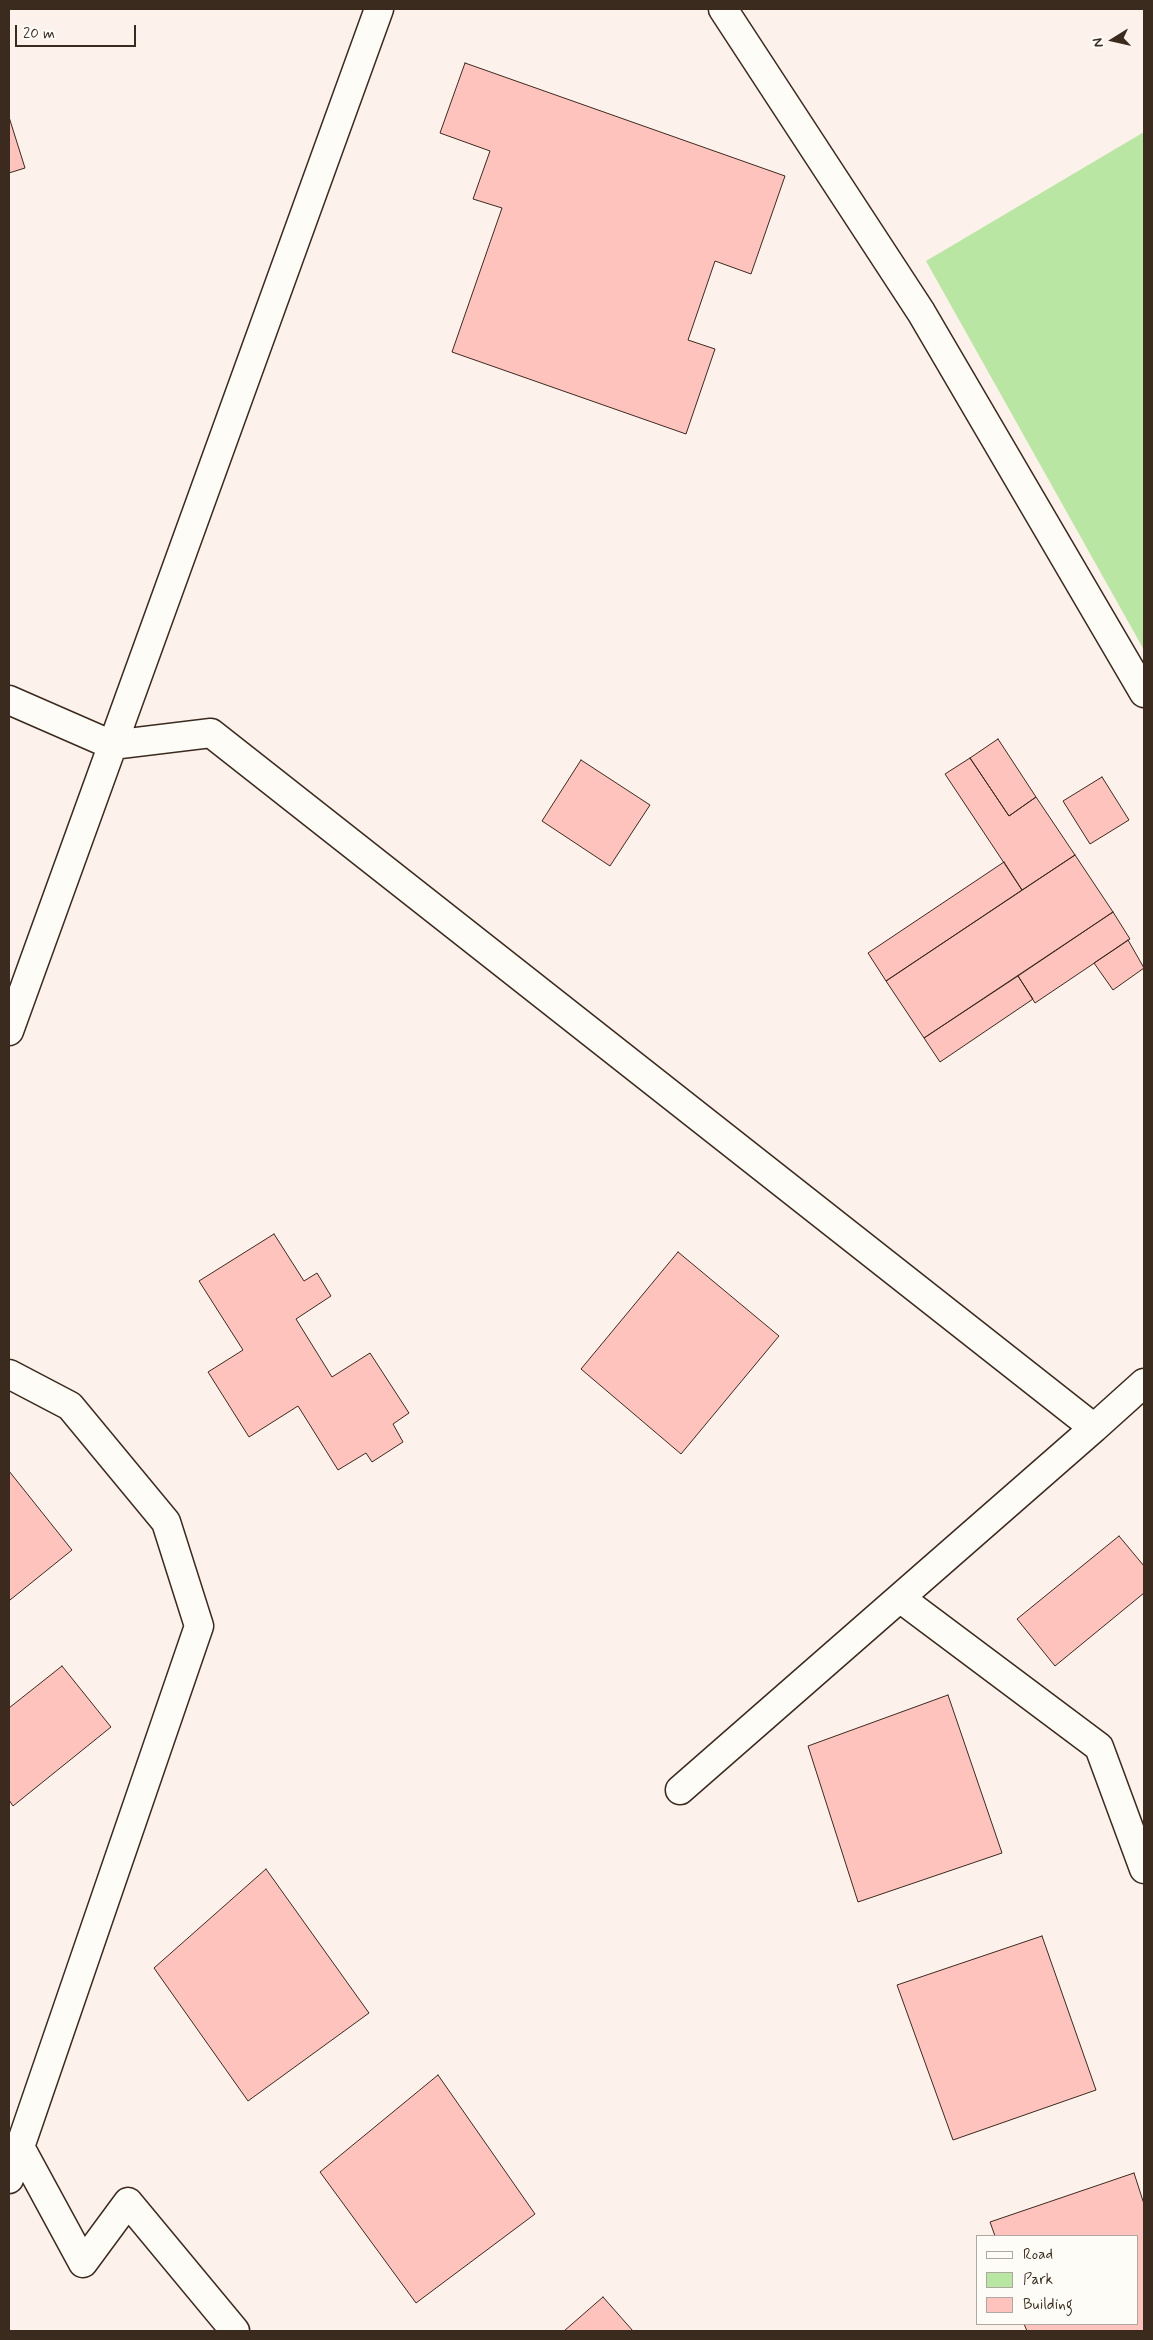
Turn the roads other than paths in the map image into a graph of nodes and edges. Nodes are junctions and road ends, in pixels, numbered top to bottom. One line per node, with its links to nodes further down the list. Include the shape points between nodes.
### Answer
1 (379, 9): 5 (street)
2 (723, 9): 3 (street, via 921,312)
3 (1144, 694)
4 (9, 700): 5 (street)
5 (112, 745): 6 (street); 9 (street, via 211,733)
6 (9, 1031)
7 (9, 1374): 13 (street, via 70,1406 166,1522 199,1626)
8 (1144, 1384): 9 (street)
9 (1094, 1428): 10 (street)
10 (900, 1598): 11 (street); 12 (street, via 1099,1747)
11 (680, 1790)
12 (1144, 1869)
13 (20, 2147): 14 (street); 15 (street, via 83,2263 128,2202)
14 (9, 2179)
15 (235, 2331)

